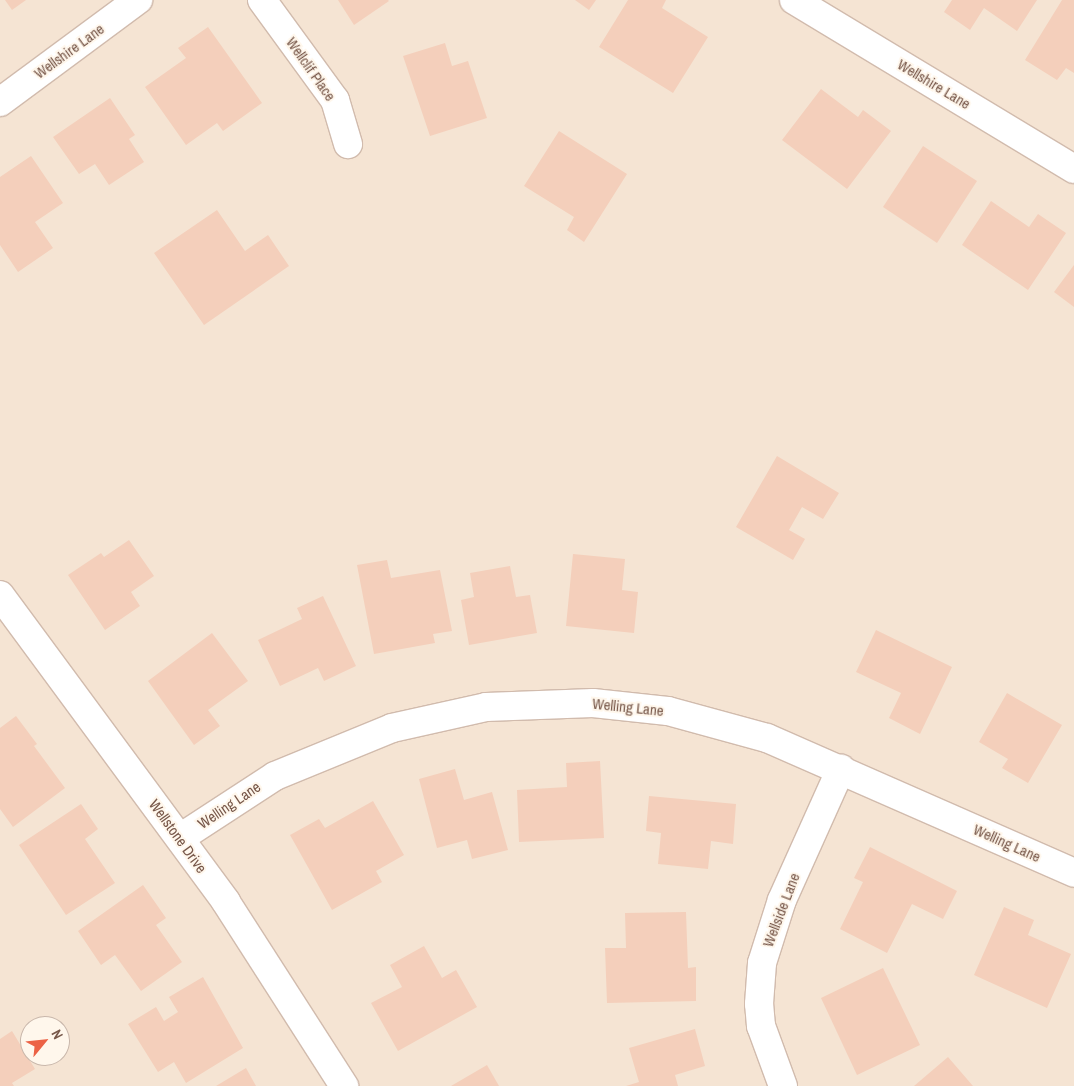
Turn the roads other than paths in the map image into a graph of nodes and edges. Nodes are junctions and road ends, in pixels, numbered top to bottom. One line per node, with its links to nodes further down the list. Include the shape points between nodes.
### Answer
1 (138, 0): 4 (street, Wellshire Lane)
2 (262, 0): 5 (street, Wellclif Place, via 335,100)
3 (794, 0): 6 (street, Wellshire Lane)
4 (0, 102)
5 (348, 144)
6 (1074, 168)
7 (0, 595): 9 (street, Wellstone Drive)
8 (842, 769): 9 (street, Welling Lane, via 767,738 668,711 602,703 512,704 415,722 337,748 256,786); 10 (street, Welling Lane); 12 (street, Wellside Lane, via 782,900 762,963 759,990 762,1026)
9 (180, 838): 11 (street, Wellstone Drive, via 242,927)
10 (1074, 873)
11 (344, 1086)
12 (783, 1086)

